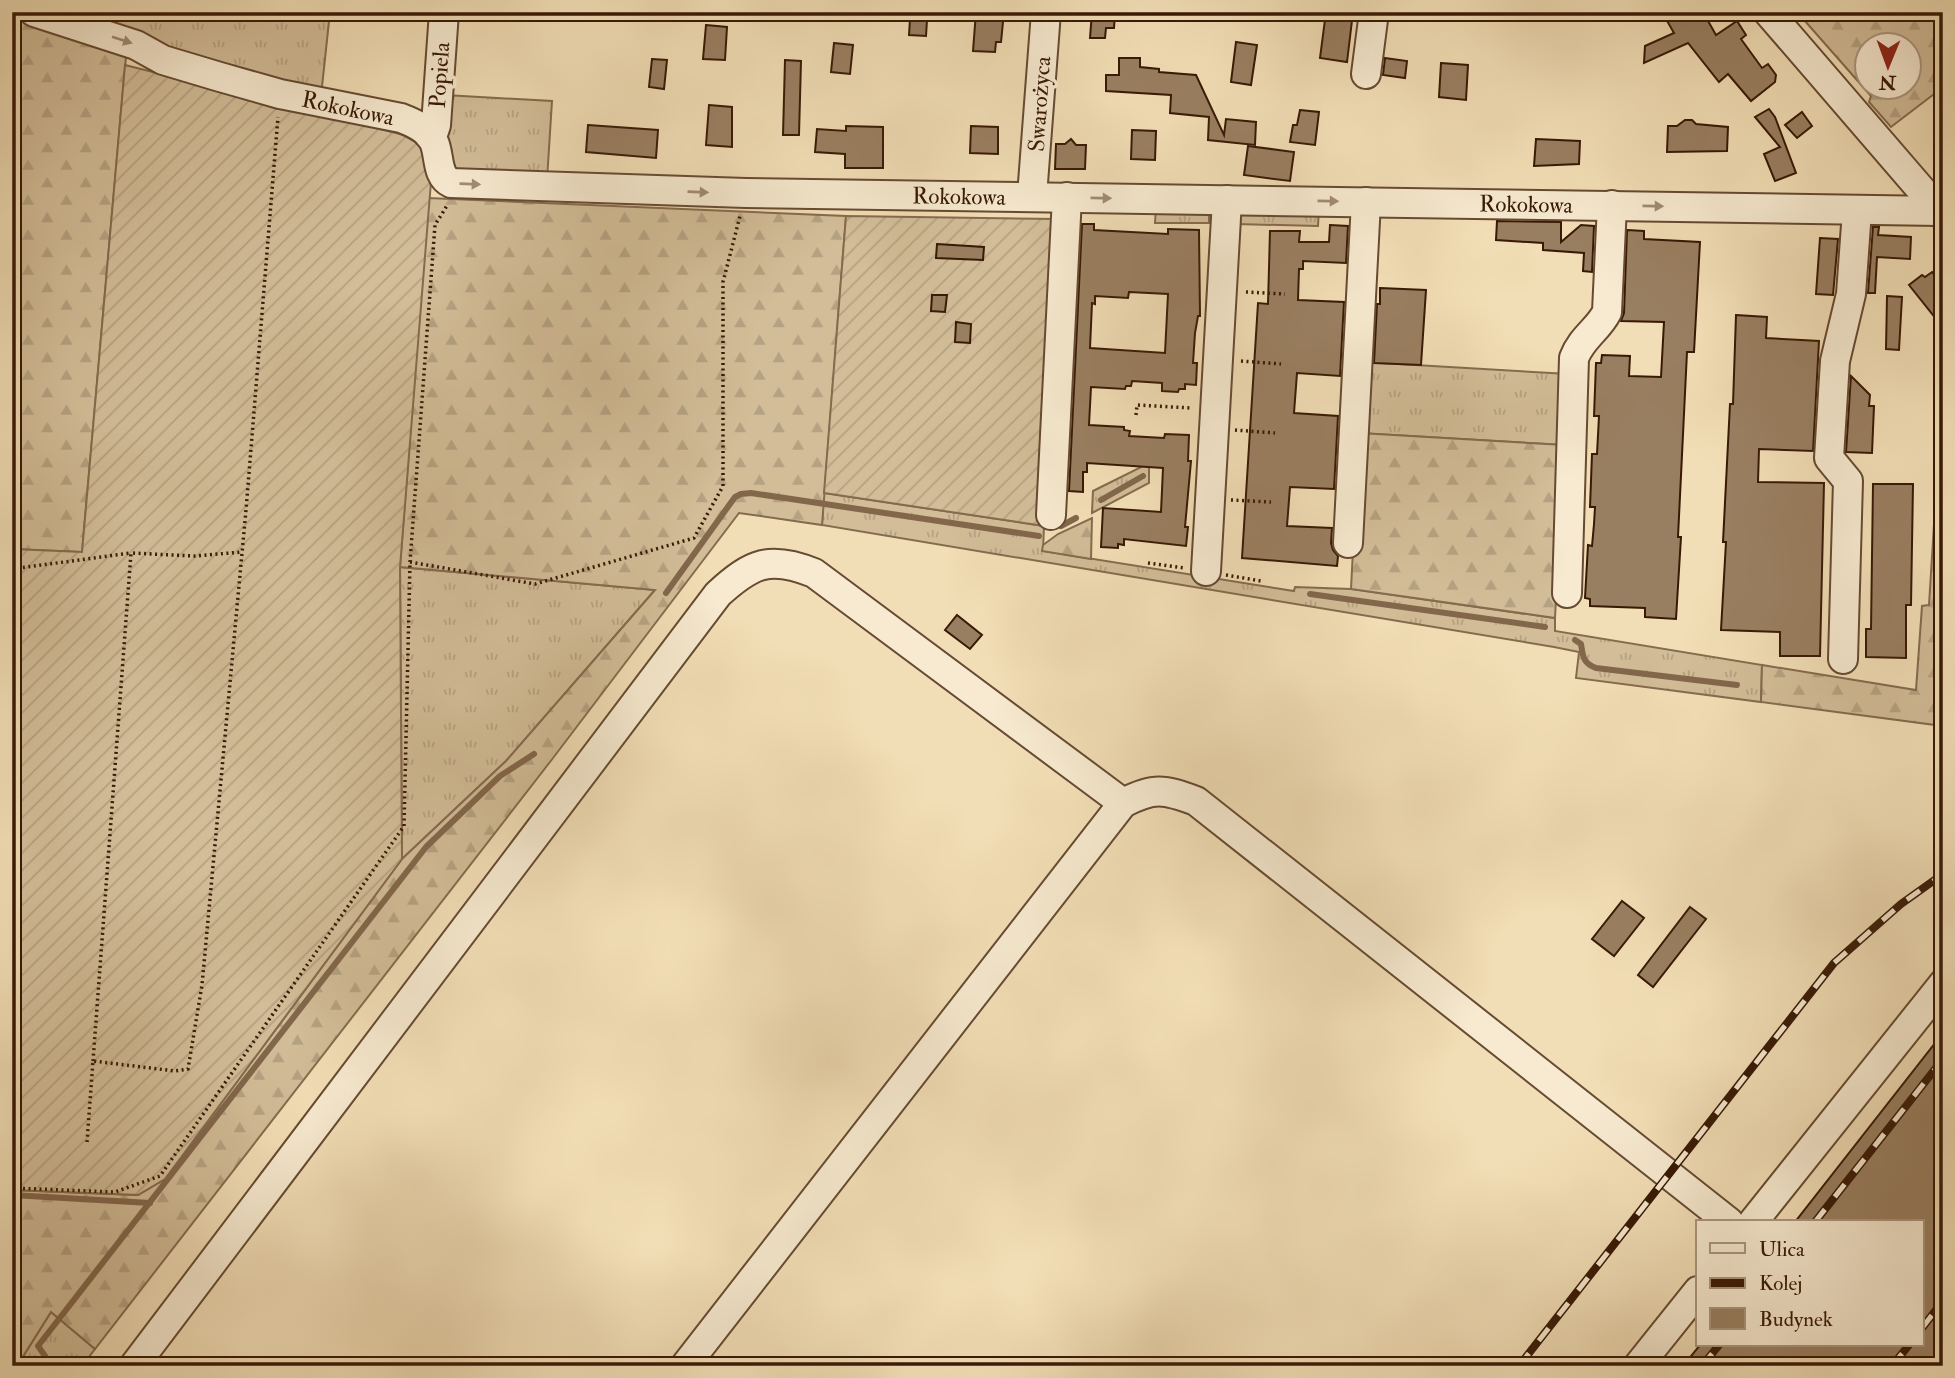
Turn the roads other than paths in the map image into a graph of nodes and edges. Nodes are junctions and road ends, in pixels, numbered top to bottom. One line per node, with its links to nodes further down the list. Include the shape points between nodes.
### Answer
1 (34, 12): 7 (street, Rokokowa, one-way to 7, via 136,45 163,60 280,94 401,118)
2 (444, 12): 7 (street, Popiela, via 436,125)
3 (1046, 12): 8 (street, Swarożyca)
4 (1374, 12): 6 (street)
5 (1768, 12): 14 (street)
6 (1366, 74)
7 (429, 135): 8 (street, Rokokowa, one-way to 8, via 446,181 460,184)
8 (1032, 196): 9 (street, Rokokowa)
9 (1067, 197): 10 (street, Rokokowa, one-way to 10); 15 (street)
10 (1227, 200): 11 (street, Rokokowa, one-way to 11); 17 (street)
11 (1366, 202): 12 (street, Rokokowa); 16 (street)
12 (1612, 205): 13 (street, Rokokowa, one-way to 13); 18 (street, via 1607,312 1574,358)
13 (1857, 211): 14 (street, Rokokowa); 19 (street, via 1851,294 1835,361 1829,458 1847,481)
14 (1941, 213)
15 (1051, 514)
16 (1348, 543)
17 (1206, 571)
18 (1567, 593)
19 (1843, 659)
20 (1123, 803): 22 (street, via 1146,791 1172,792 1196,801); 25 (street, via 814,573 791,564 766,563 739,575 718,594); 26 (street)
21 (1943, 984): 23 (street)
22 (1726, 1220)
23 (1755, 1220)
24 (1696, 1294): 27 (street)
25 (134, 1366)
26 (685, 1366)
27 (1638, 1366)

